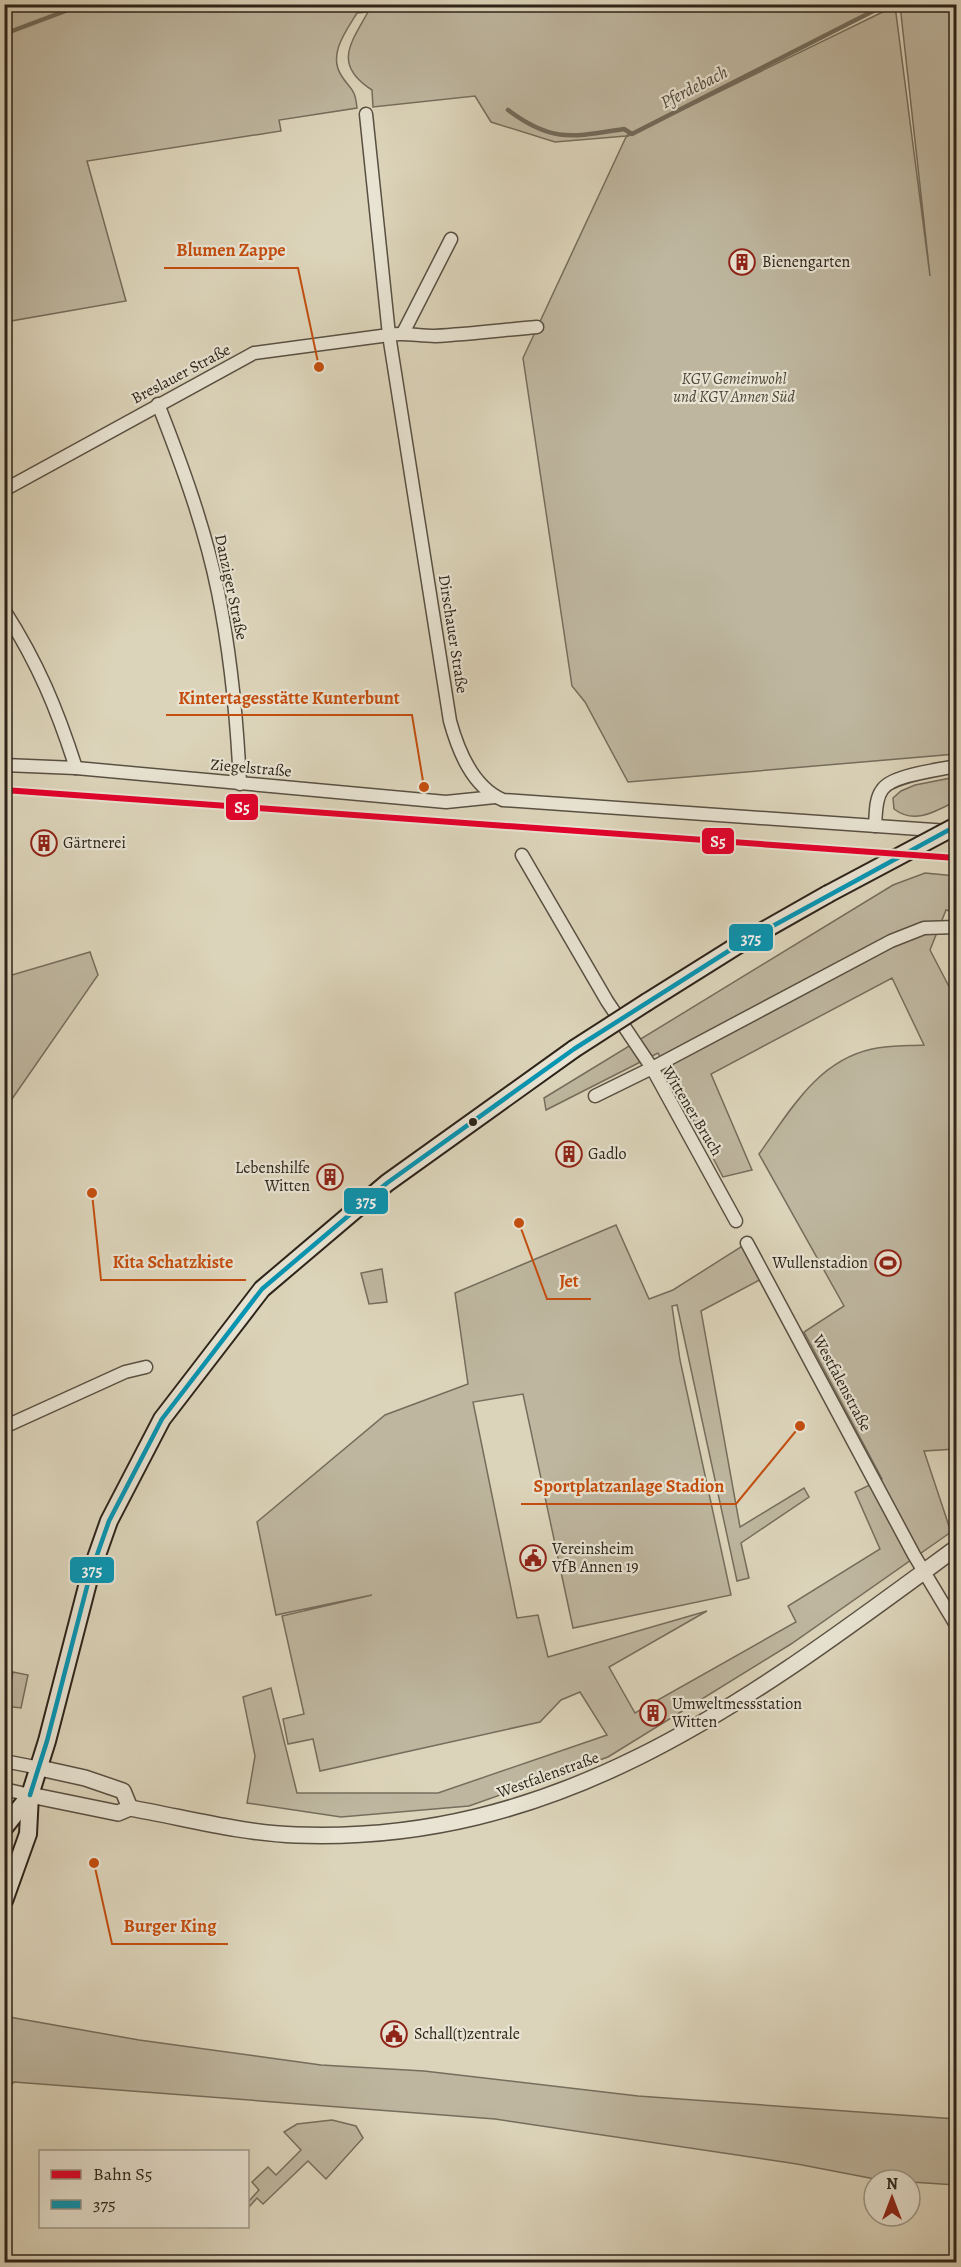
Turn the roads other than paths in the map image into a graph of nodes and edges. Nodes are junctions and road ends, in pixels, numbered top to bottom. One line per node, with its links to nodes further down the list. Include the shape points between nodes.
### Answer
1 (366, 114): 5 (street, Dirschauer Straße)
2 (451, 238): 4 (street)
3 (537, 327): 4 (street, via 412,337)
4 (403, 333): 5 (street)
5 (389, 334): 6 (street, Breslauer Straße, via 261,351); 13 (street, Dirschauer Straße, via 450,721 467,766)
6 (158, 404): 7 (street, Breslauer Straße); 12 (street, Danziger Straße, via 185,473 218,590 234,692)
7 (4, 490)
8 (4, 610): 11 (street, via 57,707)
9 (4, 765): 11 (street, Ziegelstraße)
10 (957, 766): 14 (street, via 896,779 882,788)
11 (76, 768): 12 (street, Ziegelstraße)
12 (240, 784): 13 (street, Ziegelstraße, via 446,802)
13 (495, 797): 14 (street)
14 (875, 826): 16 (street)
15 (957, 826): 29 (main road, bridge, via 738,945 574,1049 387,1183 261,1289 162,1419 105,1530)
16 (957, 831)
17 (522, 855): 19 (street, Wittener Bruch)
18 (957, 927): 19 (street, via 924,928 891,941)
19 (652, 1068): 20 (street, Wittener Bruch); 21 (street, Wittener Bruch)
20 (595, 1096)
21 (736, 1221)
22 (747, 1243): 26 (street, Westfalenstraße)
23 (146, 1368): 24 (street, via 125,1372)
24 (4, 1427)
25 (957, 1548): 26 (street, Westfalenstraße)
26 (924, 1572): 27 (street); 32 (street, Westfalenstraße, via 775,1678 663,1745 580,1785 520,1806 437,1825 321,1836 254,1832)
27 (957, 1625)
28 (4, 1761): 29 (street)
29 (40, 1768): 31 (main road); 32 (street, via 123,1791)
30 (4, 1789): 31 (street, Westfalenstraße)
31 (30, 1795): 32 (street, Westfalenstraße, via 118,1813); 33 (main road); 34 (main road, via 28,1834)
32 (130, 1808)
33 (4, 1828)
34 (4, 1901)

